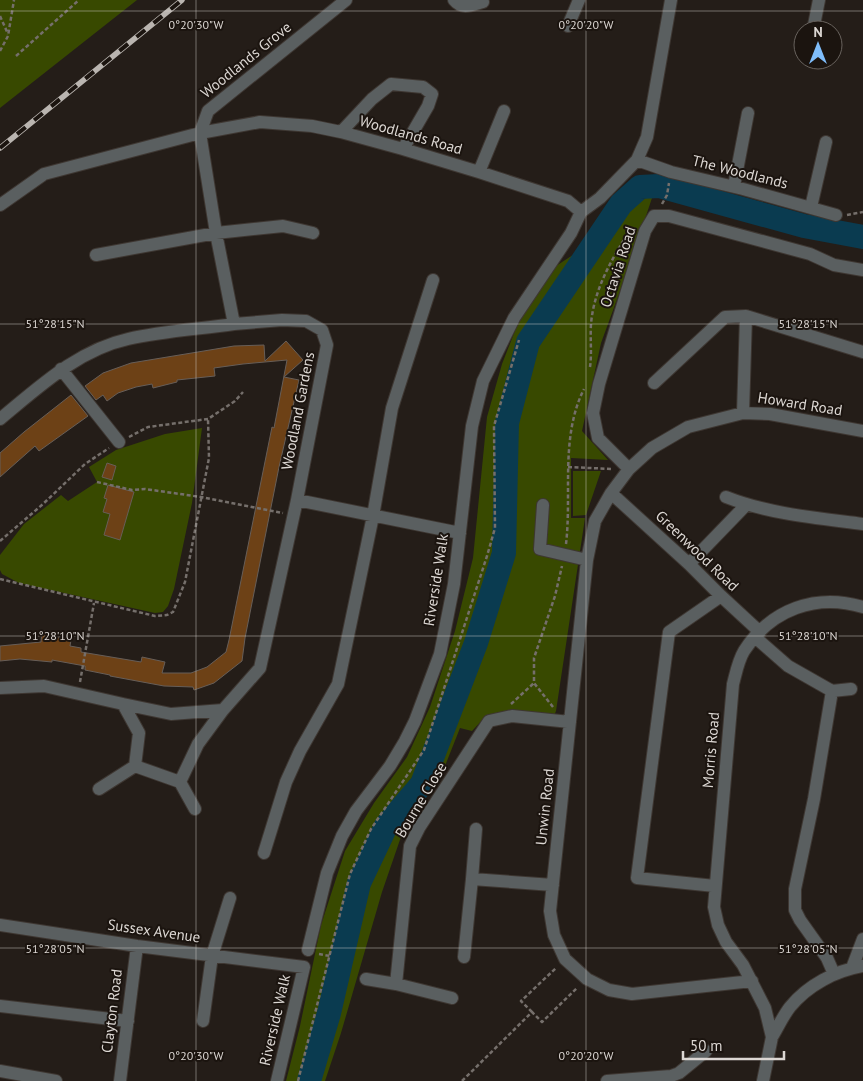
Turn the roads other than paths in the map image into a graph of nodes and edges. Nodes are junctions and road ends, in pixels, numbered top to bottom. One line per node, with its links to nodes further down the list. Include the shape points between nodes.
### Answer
1 (346, 0): 12 (street, Woodlands Grove, via 208,111)
2 (454, 0): 6 (street, via 464,7)
3 (579, 0): 8 (street)
4 (671, 0): 15 (street, via 647,137)
5 (819, 0): 7 (street)
6 (483, 2)
7 (815, 20)
8 (568, 26)
9 (504, 111): 16 (street)
10 (748, 112): 17 (street)
11 (341, 132): 12 (street, Woodlands Road, via 260,122); 14 (street, Woodlands Road); 14 (street, via 372,98 391,84 422,87 432,94)
12 (200, 133): 18 (street, Woodlands Road, via 44,174); 22 (street)
13 (826, 142): 19 (street)
14 (403, 149): 16 (street, Woodlands Road)
15 (637, 160): 17 (street, The Woodlands, via 671,172); 20 (street, via 600,198)
16 (479, 172): 20 (street, Woodlands Road, via 568,201)
17 (734, 186): 19 (street, The Woodlands)
18 (0, 204)
19 (811, 207): 21 (street, The Woodlands)
20 (581, 212): 44 (street, Riverside Walk, via 571,233 514,318 483,381 472,426)
21 (836, 215)
22 (216, 233): 23 (street, via 282,226); 24 (street); 28 (street)
23 (313, 233)
24 (96, 255)
25 (863, 270): 36 (street, Octavia Road, via 669,216 654,216 645,231 599,384 594,413 598,438)
26 (433, 280): 42 (street, via 392,408)
27 (746, 316): 29 (street); 31 (street, via 725,317); 32 (street)
28 (234, 324): 30 (street, Woodland Gardens, via 128,339); 39 (street, Woodland Gardens, via 306,321 322,330 326,354)
29 (863, 352)
30 (61, 369): 33 (street, Woodland Gardens); 35 (street)
31 (654, 383)
32 (743, 412): 34 (street, Howard Road); 36 (street, Howard Road, via 688,427 652,448)
33 (0, 419)
34 (863, 431)
35 (120, 442)
36 (629, 469): 37 (street, Unwin Road)
37 (611, 492): 45 (street, Unwin Road, via 595,521); 46 (street, Greenwood Road)
38 (726, 497): 41 (street)
39 (297, 500): 42 (street); 54 (street, Woodland Gardens, via 260,668)
40 (543, 505): 45 (street, via 540,549)
41 (746, 505): 43 (street); 46 (street)
42 (373, 516): 44 (street); 61 (street, via 338,684 286,782)
43 (863, 524)
44 (460, 533): 69 (street, Riverside Walk, via 454,584 437,663 405,741 342,836 327,873)
45 (587, 560): 55 (street, Unwin Road)
46 (689, 564): 47 (street, Greenwood Road)
47 (721, 596): 49 (street, Greenwood Road); 64 (street, via 669,632 638,878)
48 (863, 607): 49 (street, Morris Road, via 838,601 814,602 776,618)
49 (758, 635): 52 (street, Greenwood Road, via 788,666); 64 (street, Morris Road, via 744,651 733,684)
50 (0, 688): 53 (street, via 44,686)
51 (851, 689): 52 (street)
52 (832, 691): 74 (street, via 795,889 795,910)
53 (123, 704): 54 (street, via 171,714); 56 (street, via 139,733)
54 (223, 710): 57 (street, Woodland Gardens, via 198,744)
55 (570, 722): 63 (street, Unwin Road); 77 (street, Bourne Close, via 505,717 489,721 410,846)
56 (136, 766): 57 (street); 58 (street)
57 (180, 782): 59 (street)
58 (99, 789)
59 (195, 809)
60 (476, 828): 62 (street)
61 (264, 853)
62 (472, 879): 63 (street); 71 (street)
63 (553, 885): 76 (street, Unwin Road, via 550,911 554,935 564,959 587,978 609,990 632,994)
64 (715, 886): 76 (street, Morris Road, via 714,907 718,925)
65 (230, 898): 70 (street)
66 (0, 925): 68 (street, Sussex Avenue)
67 (863, 939): 73 (street)
68 (137, 946): 70 (street, Sussex Avenue); 80 (street, Clayton Road)
69 (308, 950)
70 (212, 956): 72 (street, Sussex Avenue); 81 (street)
71 (464, 957)
72 (304, 967): 87 (street, Riverside Walk)
73 (858, 967): 74 (street)
74 (834, 974): 82 (street, via 808,989 790,1007)
75 (366, 978): 77 (street)
76 (752, 981): 82 (street, Morris Road, via 765,1008)
77 (396, 984): 78 (street)
78 (452, 998)
79 (0, 1006): 80 (street)
80 (128, 1021): 86 (street, Clayton Road)
81 (203, 1021)
82 (772, 1037): 89 (street)
83 (706, 1050): 88 (street, via 671,1076)
84 (0, 1071): 85 (street)
85 (56, 1081)
86 (120, 1081)
87 (277, 1081)
88 (608, 1081)
89 (763, 1081)

